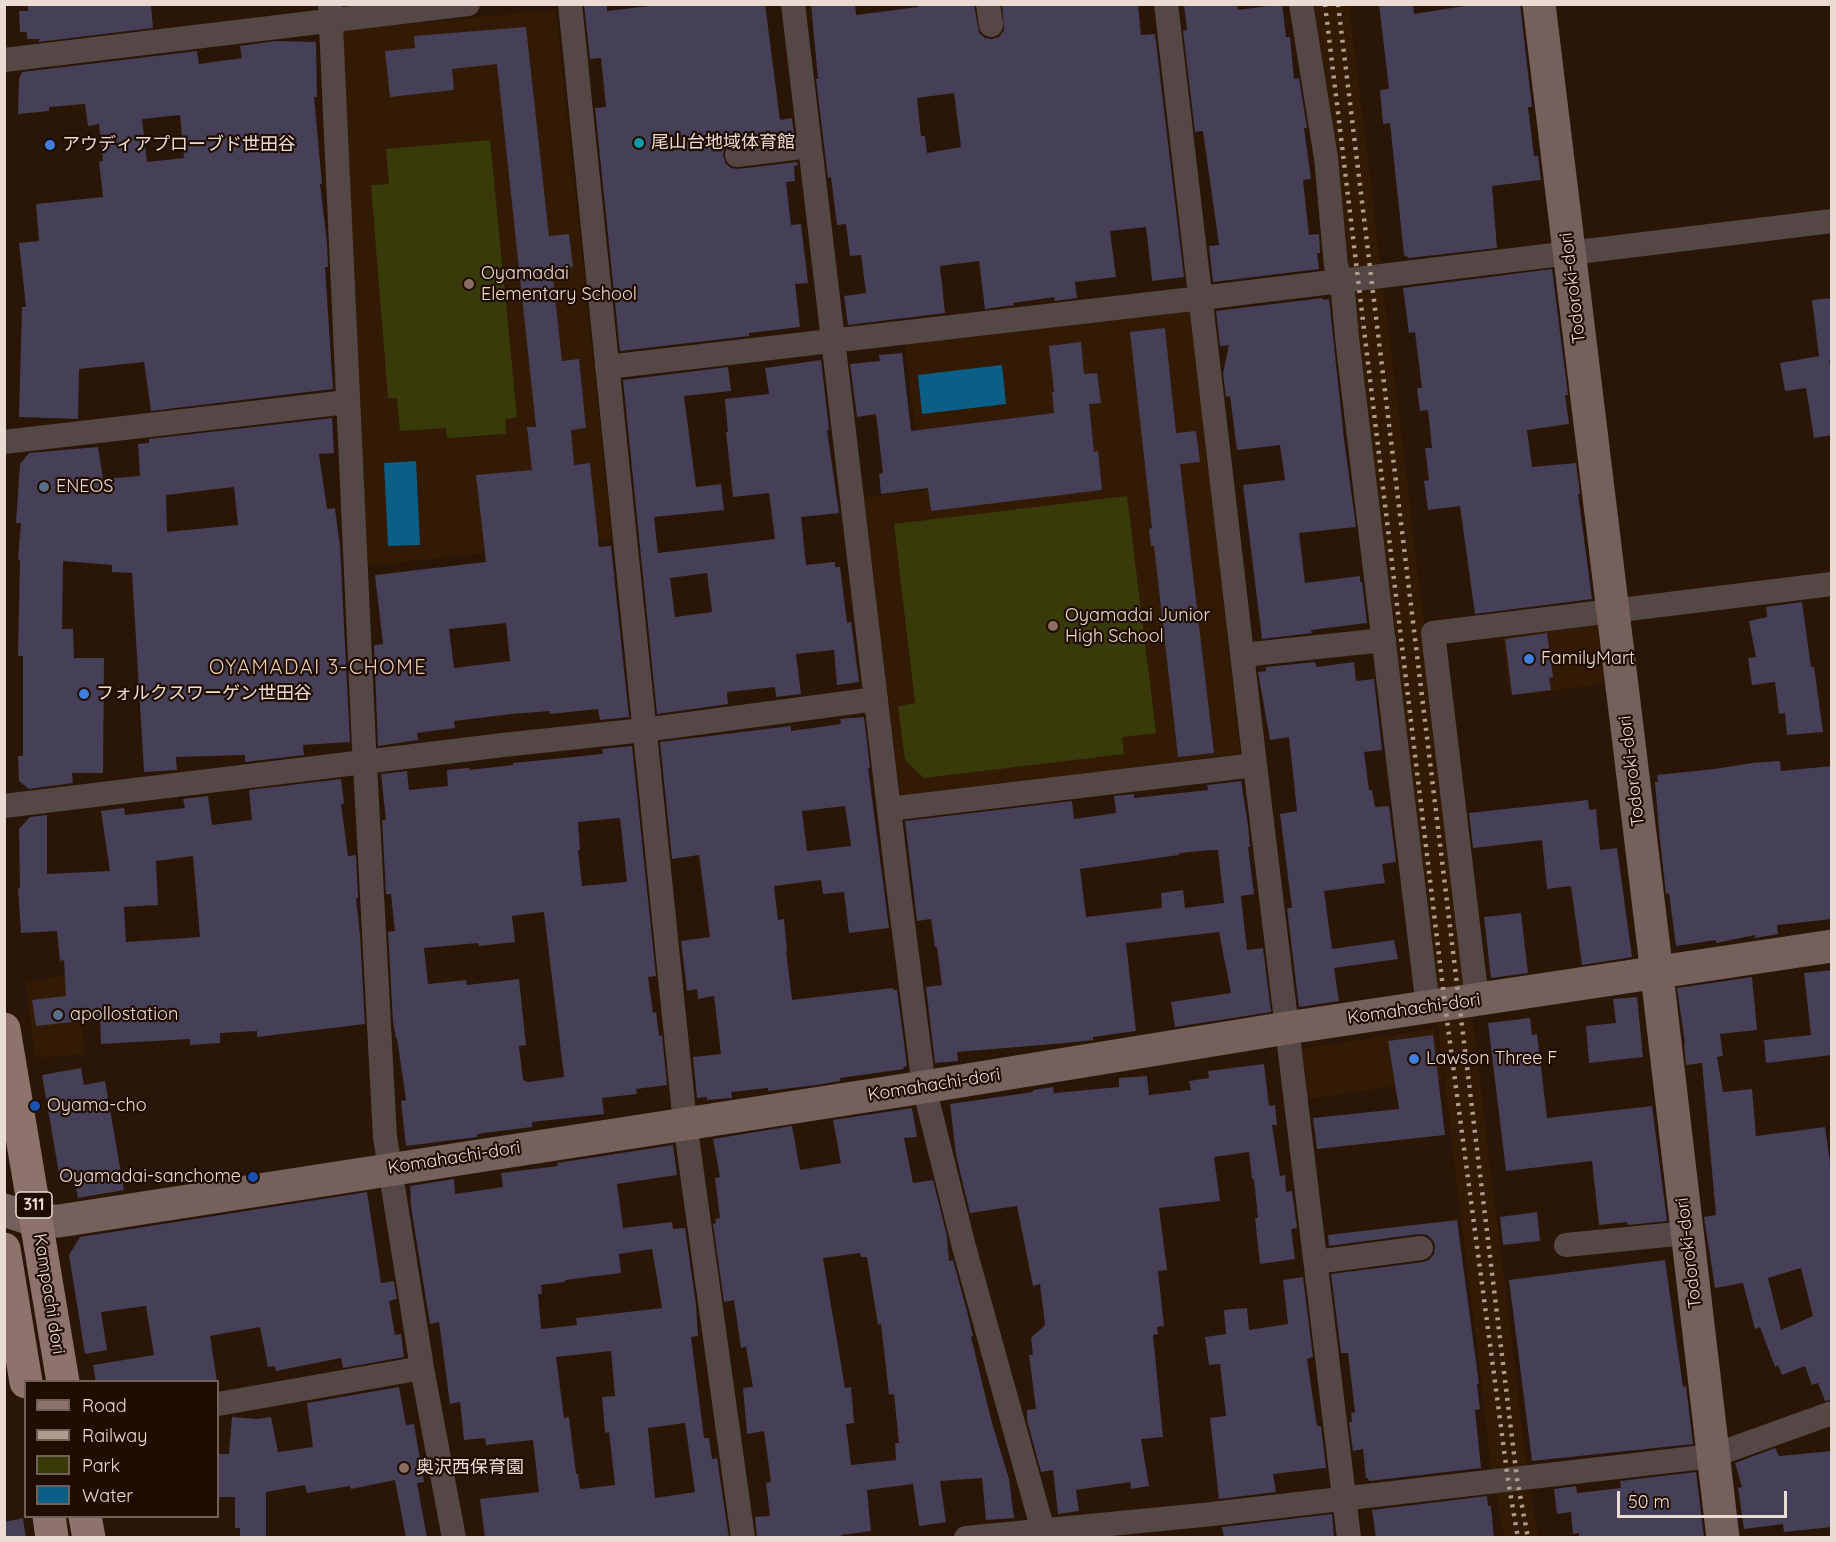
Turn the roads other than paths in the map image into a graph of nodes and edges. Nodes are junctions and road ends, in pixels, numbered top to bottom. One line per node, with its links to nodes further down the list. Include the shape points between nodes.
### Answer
1 (468, 4): 7 (street)
2 (570, 4): 16 (street)
3 (793, 4): 9 (street)
4 (1166, 4): 14 (street)
5 (1301, 4): 13 (street, via 1326,158 1336,266)
6 (1539, 4): 12 (street, Todoroki-dori)
7 (330, 13): 8 (street); 17 (street)
8 (4, 60)
9 (810, 146): 10 (street); 15 (street)
10 (737, 155)
11 (1832, 221): 12 (street)
12 (1569, 252): 13 (street); 20 (street, Todoroki-dori)
13 (1342, 281): 14 (street); 21 (street)
14 (1202, 298): 15 (street); 22 (street)
15 (832, 341): 16 (street); 23 (street)
16 (607, 367): 24 (street)
17 (347, 402): 18 (street); 25 (street)
18 (4, 442)
19 (1832, 584): 20 (street)
20 (1612, 611): 30 (street, Todoroki-dori); 31 (street, via 1433,633)
21 (1384, 640): 22 (street); 32 (street)
22 (1242, 655): 26 (street)
23 (876, 699): 24 (street); 28 (street)
24 (644, 730): 25 (street); 36 (street)
25 (365, 762): 27 (street); 37 (street)
26 (1255, 765): 28 (street); 33 (street)
27 (4, 806)
28 (889, 809): 35 (street)
29 (1832, 946): 30 (street, Komahachi-dori)
30 (1657, 973): 31 (street, Komahachi-dori); 40 (street, Todoroki-dori)
31 (1477, 1000): 32 (street, Komahachi-dori)
32 (1428, 1007): 33 (street, Komahachi-dori)
33 (1287, 1028): 35 (street, Komahachi-dori); 44 (street)
34 (4, 1029): 39 (main road, Kampachi dori / 311)
35 (924, 1087): 36 (street, Komahachi-dori); 54 (street)
36 (685, 1123): 37 (street, Komahachi-dori); 58 (street)
37 (389, 1169): 39 (street, Komahachi-dori, via 59,1221); 45 (street)
38 (4, 1210): 39 (street)
39 (37, 1221): 47 (main road, Kampachi dori / 311)
40 (1687, 1233): 41 (street); 50 (street, Todoroki-dori)
41 (1566, 1245)
42 (1421, 1248): 44 (street)
43 (4, 1249): 46 (main road, Kampachi dori)
44 (1316, 1262): 51 (street)
45 (422, 1368): 48 (street); 57 (street)
46 (27, 1380)
47 (63, 1380)
48 (219, 1404)
49 (1832, 1413): 50 (street)
50 (1712, 1456): 51 (street); 61 (street, Todoroki-dori)
51 (1344, 1497): 54 (street); 60 (street)
52 (49, 1518): 55 (main road)
53 (85, 1518): 56 (main road)
54 (1044, 1533): 59 (street)
55 (52, 1538)
56 (89, 1538)
57 (454, 1538)
58 (743, 1538)
59 (966, 1538)
60 (1349, 1538)
61 (1723, 1538)

